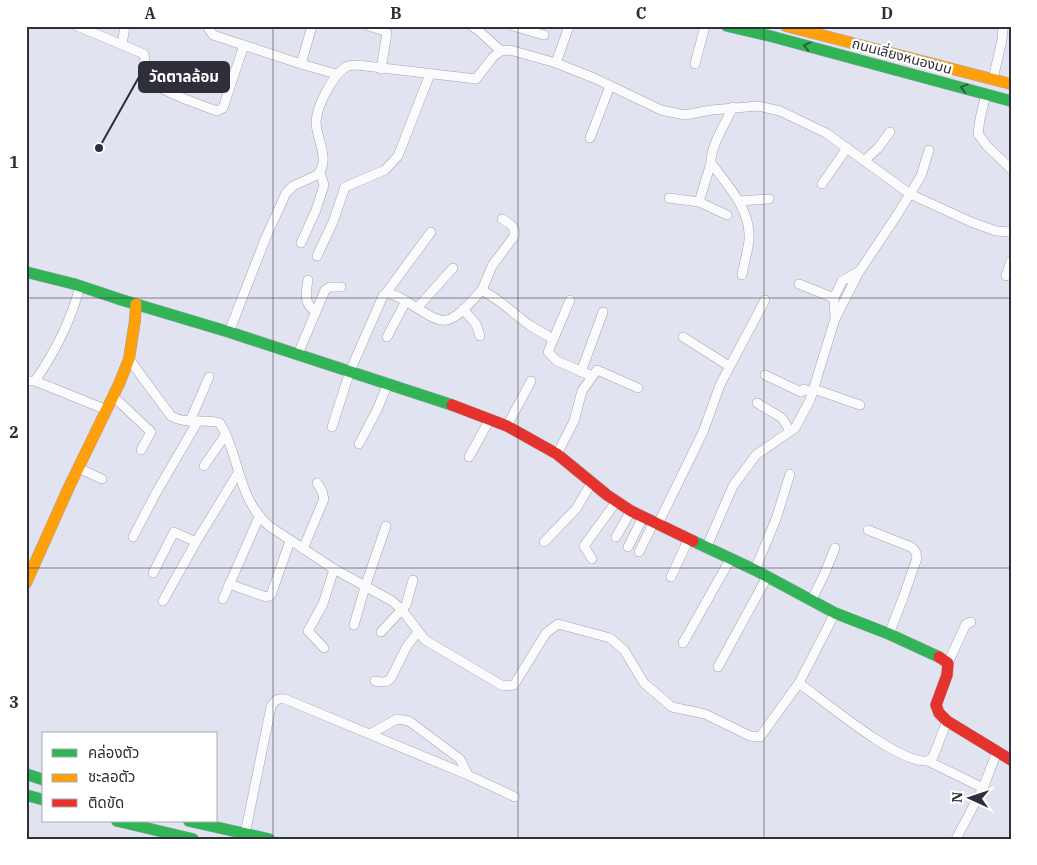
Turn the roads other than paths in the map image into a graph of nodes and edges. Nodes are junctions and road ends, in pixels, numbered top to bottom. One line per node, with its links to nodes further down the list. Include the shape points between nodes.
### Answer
1 (77, 26): 14 (street)
2 (125, 26): 14 (street)
3 (207, 26): 15 (street, via 213,35)
4 (312, 26): 18 (street)
5 (369, 26): 20 (street, via 387,33)
6 (472, 26): 16 (street)
7 (513, 26): 13 (street)
8 (568, 26): 17 (street)
9 (705, 26): 19 (street)
10 (727, 26): 26 (main road, ถนนเลี่ยงหนองมน, one-way to 10)
11 (786, 26): 23 (main road, ถนนเลี่ยงหนองมน)
12 (1003, 26): 23 (street)
13 (544, 35)
14 (122, 45): 15 (street, via 144,54 145,79 217,111 223,108)
15 (244, 45): 18 (street)
16 (501, 51): 17 (street, via 510,50); 22 (street, via 476,79)
17 (556, 63): 25 (street)
18 (301, 64): 21 (street)
19 (694, 64)
20 (381, 68): 21 (street, via 347,66); 22 (street)
21 (336, 74): 36 (street, via 322,99 316,122 324,163)
22 (430, 74): 48 (street, via 398,156 385,170 345,187)
23 (992, 79): 24 (main road, ถนนเลี่ยงหนองมน)
24 (1011, 84)
25 (610, 86): 28 (street, via 661,110 685,115); 30 (street)
26 (986, 94): 27 (main road, ถนนเลี่ยงหนองมน); 35 (street, via 978,134)
27 (1011, 101)
28 (733, 107): 31 (street, via 758,106 780,111 826,133); 34 (street, via 718,139)
29 (890, 132): 33 (street)
30 (590, 138)
31 (847, 148): 33 (street); 37 (street)
32 (929, 150): 38 (street, via 921,176)
33 (864, 161): 38 (street)
34 (712, 163): 41 (street); 42 (street)
35 (1011, 169)
36 (320, 172): 47 (street, via 324,185); 71 (street, via 292,186 286,193)
37 (822, 184)
38 (910, 194): 46 (street, via 971,222 996,231); 52 (street)
39 (669, 198): 42 (street)
40 (769, 198): 41 (street)
41 (739, 201): 53 (street, via 748,227)
42 (699, 202): 43 (street)
43 (727, 215)
44 (502, 219): 59 (street, via 510,224 515,234 492,266)
45 (431, 232): 60 (street)
46 (1011, 232)
47 (301, 243)
48 (317, 256)
49 (1011, 261): 54 (street)
50 (453, 268): 66 (street)
51 (26, 272): 57 (main road)
52 (859, 272): 61 (street, via 842,280); 70 (street)
53 (742, 275)
54 (1006, 276)
55 (308, 280): 68 (street, via 305,296 309,307)
56 (799, 284): 61 (street)
57 (80, 286): 65 (main road); 84 (street, via 68,321 44,367)
58 (341, 288): 68 (street, via 330,286 325,290)
59 (482, 290): 67 (street); 75 (street)
60 (386, 293): 64 (street); 79 (street)
61 (834, 298): 70 (street)
62 (570, 300): 75 (street)
63 (765, 300): 78 (street)
64 (406, 301): 66 (street); 73 (street)
65 (136, 304): 71 (main road); 77 (main road)
66 (418, 307): 67 (street, via 437,319 447,320)
67 (463, 309): 72 (street, via 476,324)
68 (316, 312): 76 (street)
69 (603, 312): 80 (street)
70 (835, 319): 88 (street)
71 (229, 332): 76 (main road)
72 (480, 336)
73 (387, 337)
74 (683, 337): 78 (street)
75 (553, 339): 80 (street, via 548,352 556,360)
76 (298, 354): 79 (main road)
77 (129, 359): 89 (main road); 94 (street, via 171,416)
78 (729, 366): 114 (street, via 703,432)
79 (350, 371): 86 (main road); 96 (street)
80 (581, 372): 82 (street)
81 (765, 375): 88 (street, via 801,392 804,389)
82 (592, 376): 87 (street, via 596,370); 101 (street, via 582,391 574,421)
83 (209, 377): 94 (street)
84 (31, 381): 92 (street)
85 (531, 381): 95 (street)
86 (388, 383): 93 (main road); 99 (street)
87 (638, 388)
88 (813, 391): 91 (street); 97 (street, via 795,428)
89 (113, 396): 92 (main road); 100 (street, via 151,432)
90 (757, 403): 97 (street, via 782,418)
91 (860, 405)
92 (107, 410): 104 (main road)
93 (490, 419): 95 (main road); 102 (street)
94 (194, 421): 98 (street, via 220,423); 117 (street)
95 (507, 426): 101 (main road)
96 (332, 427)
97 (790, 431): 123 (street, via 756,455 733,486)
98 (226, 434): 103 (street); 105 (street)
99 (359, 444)
100 (141, 450)
101 (557, 454): 108 (main road)
102 (470, 457)
103 (204, 466)
104 (78, 468): 107 (street); 136 (main road)
105 (238, 473): 113 (street); 121 (street)
106 (790, 474): 131 (street)
107 (102, 478)
108 (592, 482): 110 (main road); 122 (street, via 576,509)
109 (317, 483): 126 (street, via 324,499)
110 (616, 502): 111 (main road); 129 (street, via 584,546)
111 (631, 511): 112 (main road); 118 (street)
112 (643, 517): 114 (main road); 124 (street)
113 (259, 518): 120 (street); 137 (street)
114 (656, 523): 119 (main road); 127 (street)
115 (386, 526): 138 (street)
116 (868, 530): 148 (street, via 916,552 917,558)
117 (133, 537)
118 (616, 537)
119 (689, 538): 123 (main road); 134 (street)
120 (290, 541): 126 (street); 137 (street, via 271,595 266,597)
121 (196, 542): 132 (street, via 174,532); 141 (street)
122 (544, 542)
123 (707, 546): 128 (main road)
124 (628, 547)
125 (835, 548): 140 (street)
126 (303, 549): 130 (street)
127 (638, 552)
128 (731, 558): 131 (main road); 149 (street)
129 (592, 559)
130 (334, 569): 138 (street); 150 (street, via 323,604 308,631)
131 (755, 570): 133 (main road)
132 (153, 573)
133 (767, 576): 140 (main road); 152 (street)
134 (670, 577)
135 (413, 580): 142 (street)
136 (26, 583)
137 (229, 584): 139 (street)
138 (365, 586): 142 (street); 145 (street)
139 (223, 599)
140 (811, 601): 143 (main road)
141 (163, 602)
142 (402, 610): 146 (street); 147 (street)
143 (835, 613): 148 (main road); 154 (street)
144 (971, 622): 151 (street, via 966,624)
145 (354, 625)
146 (381, 632)
147 (418, 632): 153 (street, via 391,678 386,682); 154 (street, via 425,640 503,686 514,685 546,633 558,624 610,638 624,650 644,683 672,707 706,714 750,736 760,737)
148 (889, 634): 151 (main road)
149 (683, 643)
150 (324, 648)
151 (948, 663): 155 (main road, via 948,675 936,705)
152 (718, 667)
153 (374, 681)
154 (799, 683): 159 (street, via 890,748)
155 (947, 721): 157 (main road); 159 (street, via 933,757)
156 (370, 734): 161 (street); 161 (street, via 397,719 409,721 460,759); 169 (street, via 285,699 275,700)
157 (997, 752): 158 (main road); 163 (street)
158 (1011, 760)
159 (928, 761): 163 (street)
160 (26, 774): 162 (main road)
161 (468, 775): 165 (street)
162 (42, 779)
163 (982, 788): 173 (street)
164 (26, 795): 166 (main road)
165 (514, 797)
166 (42, 799)
167 (120, 822): 170 (main road)
168 (194, 822): 169 (main road)
169 (245, 834): 172 (main road)
170 (166, 836): 171 (main road)
171 (193, 839)
172 (269, 839)
173 (956, 839)

